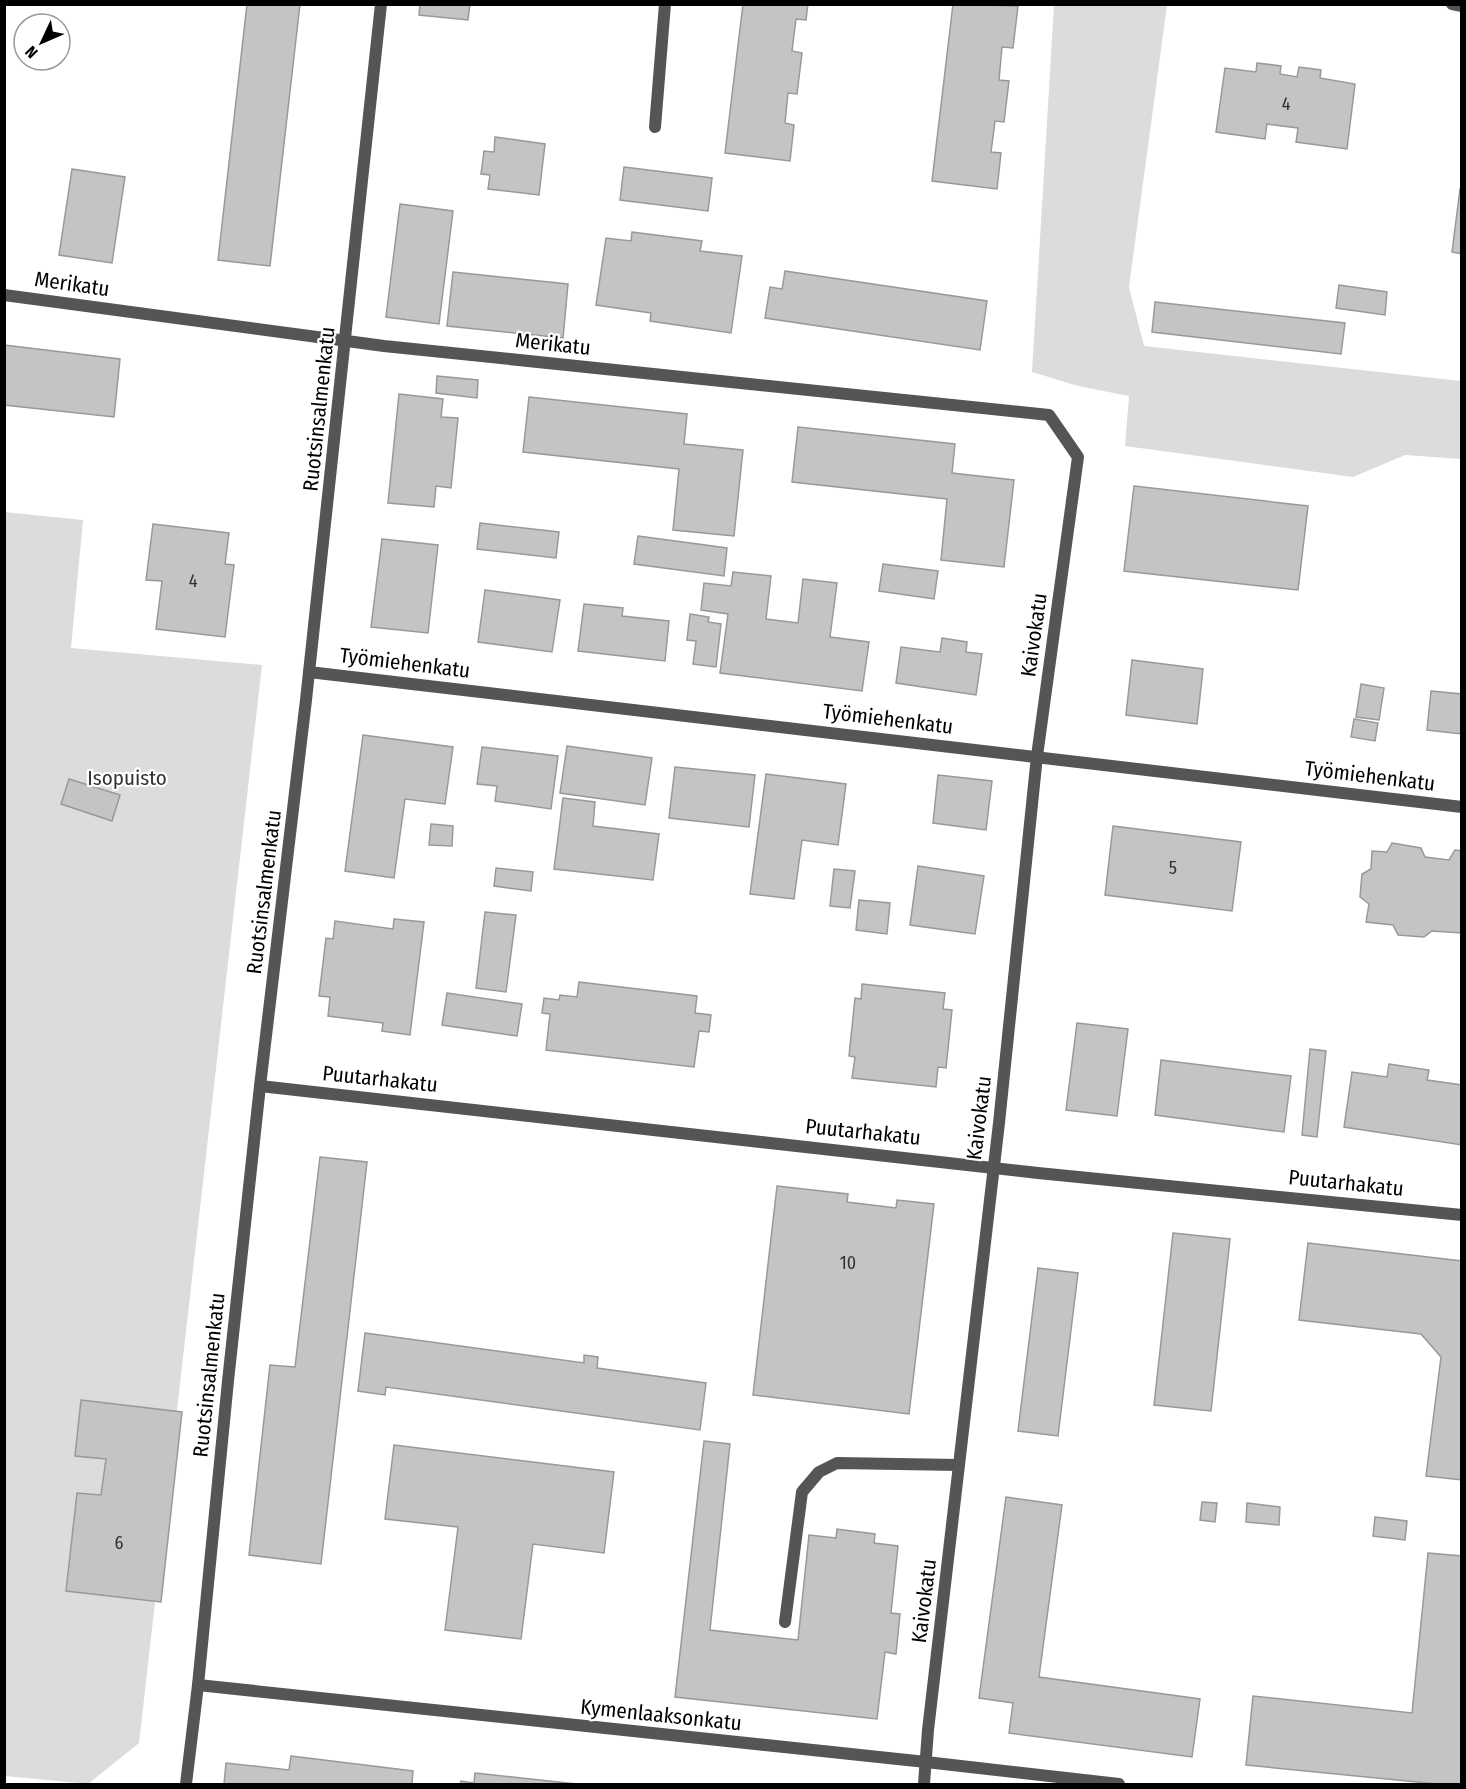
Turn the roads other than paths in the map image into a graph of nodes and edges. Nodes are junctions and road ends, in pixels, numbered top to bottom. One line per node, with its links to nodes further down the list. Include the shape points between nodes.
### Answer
1 (381, 4): 7 (street, Ruotsinsalmenkatu)
2 (665, 4): 5 (street)
3 (1452, 4): 4 (street)
4 (1461, 6)
5 (655, 127)
6 (4, 295): 7 (street, Merikatu)
7 (346, 341): 8 (street, Merikatu, via 1049,415); 9 (street, Ruotsinsalmenkatu)
8 (1078, 457): 10 (street, Kaivokatu)
9 (309, 672): 10 (street, Työmiehenkatu); 12 (street, Ruotsinsalmenkatu)
10 (1037, 756): 11 (street, Työmiehenkatu); 13 (street, Kaivokatu)
11 (1461, 807)
12 (260, 1086): 13 (street, Puutarhakatu); 17 (street, Ruotsinsalmenkatu)
13 (993, 1166): 14 (street, Puutarhakatu); 15 (street, Kaivokatu)
14 (1461, 1215)
15 (959, 1465): 16 (street, via 837,1463 819,1472 802,1492); 18 (street, Kaivokatu)
16 (785, 1622)
17 (198, 1685): 18 (street, Kymenlaaksonkatu); 19 (street, Ruotsinsalmenkatu)
18 (926, 1762): 20 (street, Kaivokatu); 21 (street, Kymenlaaksonkatu)
19 (186, 1785)
20 (924, 1785)
21 (1119, 1785)

